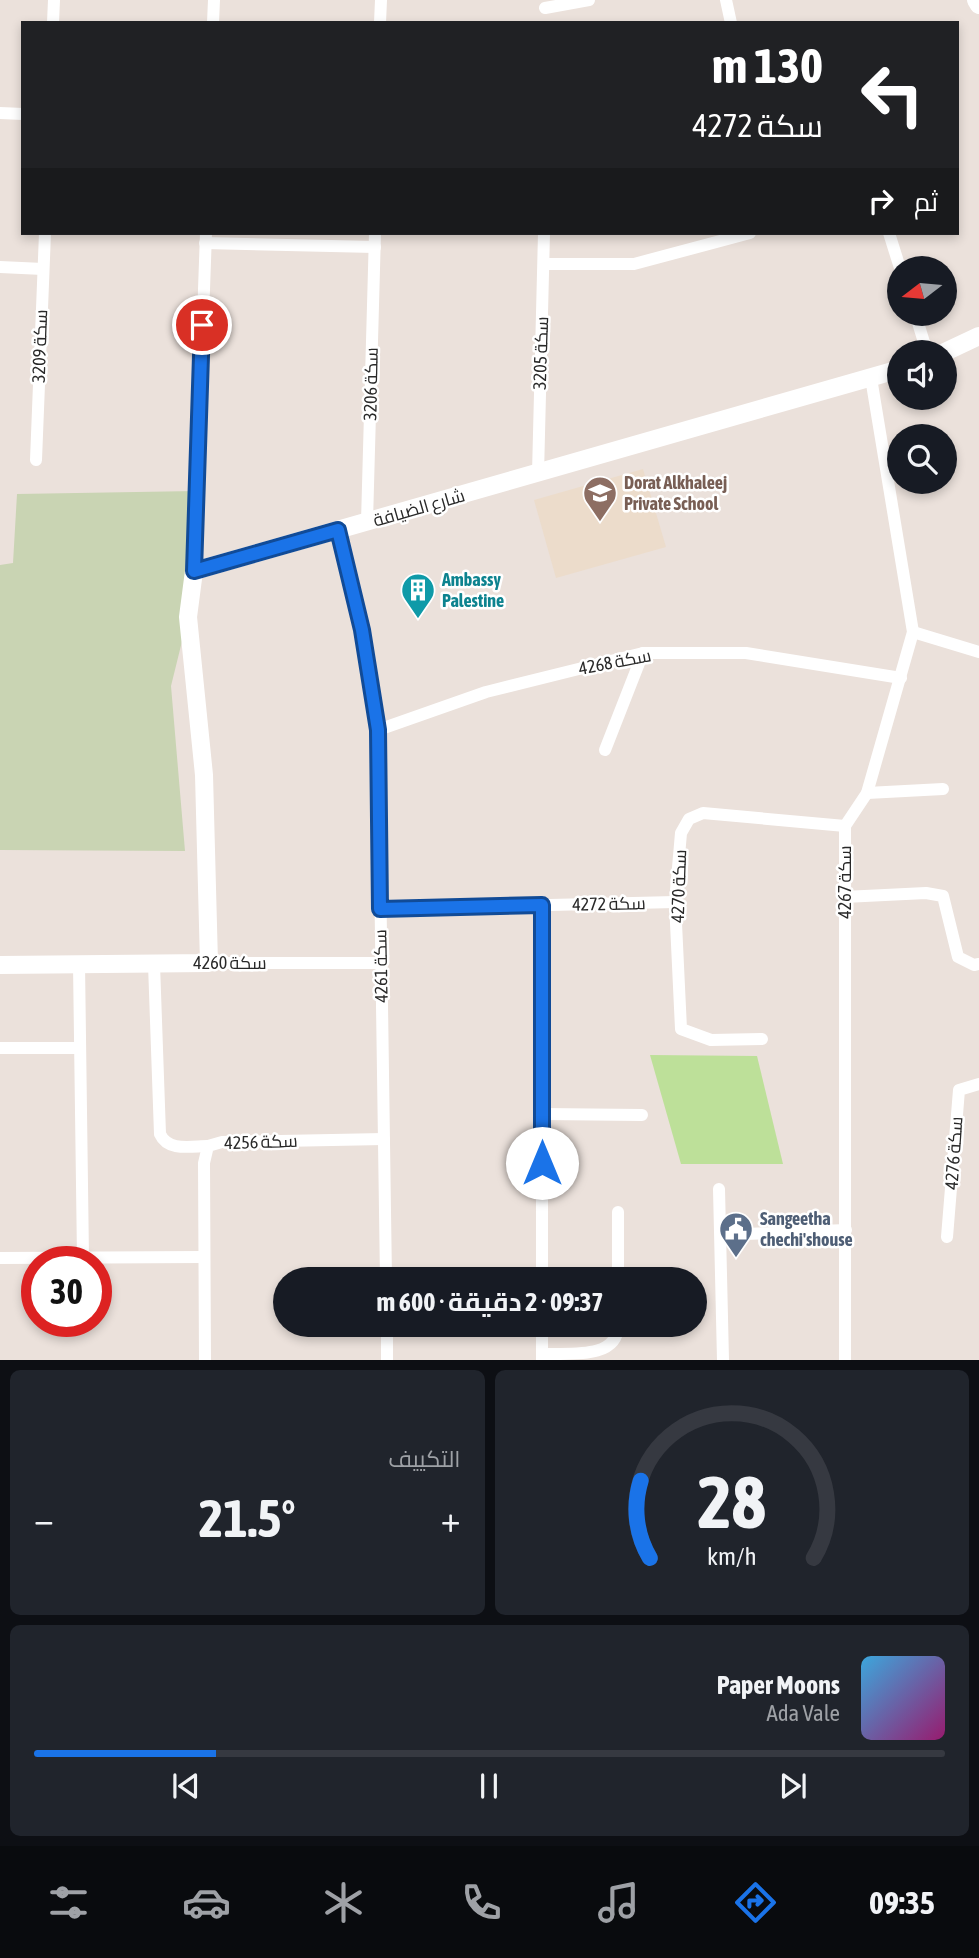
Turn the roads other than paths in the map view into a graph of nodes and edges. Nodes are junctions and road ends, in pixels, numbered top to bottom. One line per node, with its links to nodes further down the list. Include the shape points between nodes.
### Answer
1 (54, 0): 7 (street)
2 (214, 0): 8 (street)
3 (381, 0): 9 (street)
4 (589, 0): 6 (street)
5 (726, 0): 10 (street)
6 (545, 4)
7 (53, 21)
8 (213, 21)
9 (380, 21)
10 (731, 21)
11 (0, 113): 12 (street)
12 (21, 114)
13 (45, 235): 23 (street, سكة 3209)
14 (375, 235): 19 (street, سكة 3206)
15 (544, 235): 21 (street, سكة 3205)
16 (743, 235): 21 (street, via 634,264)
17 (890, 235): 20 (street)
18 (205, 238): 19 (street); 32 (street)
19 (374, 247): 30 (street, سكة 3206)
20 (896, 256)
21 (544, 264): 29 (street, سكة 3205)
22 (0, 267): 23 (street)
23 (43, 269): 28 (street, سكة 3209)
24 (979, 336): 25 (street)
25 (957, 346)
26 (887, 373): 27 (street, شارع الضيافة)
27 (871, 378): 29 (street, شارع الضيافة); 33 (street, سكة 4267)
28 (36, 460)
29 (538, 474): 30 (street, شارع الضيافة)
30 (367, 522): 31 (street, شارع الضيافة)
31 (338, 530): 32 (street, شارع الضيافة); 37 (street, سكة 4261, via 362,630)
32 (194, 571): 46 (street, via 188,617 204,775)
33 (913, 632): 34 (street); 36 (street, سكة 4267)
34 (979, 652)
35 (643, 653): 36 (street, سكة 4268, via 746,653); 37 (street, سكة 4268, via 486,692); 38 (street)
36 (901, 678): 40 (street, سكة 4267)
37 (378, 730): 45 (street, سكة 4261)
38 (605, 750)
39 (943, 789): 40 (street)
40 (867, 793): 41 (street, سكة 4267)
41 (845, 826): 42 (street, سكة 4267); 43 (street, سكة 4270, via 703,813 689,820 681,833)
42 (844, 897): 50 (street, via 943,896 958,957); 62 (street, سكة 4267)
43 (676, 902): 44 (street, سكة 4272); 52 (street, سكة 4270, via 681,1029 710,1040)
44 (542, 905): 45 (street, سكة 4272); 56 (street)
45 (380, 909): 47 (street, سكة 4261)
46 (209, 963): 47 (street, سكة 4260); 49 (street, سكة 4260)
47 (380, 963): 58 (street, سكة 4261)
48 (79, 964): 49 (street, سكة 4260); 51 (street, سكة 4260); 54 (street)
49 (155, 964): 59 (street, via 160,1134 173,1146)
50 (979, 964)
51 (0, 965)
52 (762, 1039)
53 (0, 1048): 54 (street)
54 (80, 1048): 65 (street)
55 (979, 1084): 64 (street, سكة 4276, via 959,1090)
56 (542, 1114): 57 (street); 71 (street)
57 (642, 1115)
58 (384, 1139): 59 (street, سكة 4256); 70 (street, سكة 4261)
59 (208, 1146): 66 (street, سكة 4256)
60 (719, 1189): 63 (street)
61 (618, 1212): 72 (street)
62 (846, 1230): 63 (street); 80 (street, سكة 4267)
63 (722, 1235): 79 (street)
64 (947, 1237)
65 (83, 1246)
66 (204, 1257): 69 (street); 77 (street, سكة 4256)
67 (0, 1258): 68 (street)
68 (21, 1258)
69 (112, 1258)
70 (386, 1267)
71 (542, 1267)
72 (618, 1267)
73 (387, 1337): 78 (street)
74 (542, 1337): 76 (street)
75 (618, 1337): 76 (street, via 601,1352)
76 (542, 1357)
77 (205, 1360)
78 (387, 1360)
79 (723, 1360)
80 (845, 1360)

